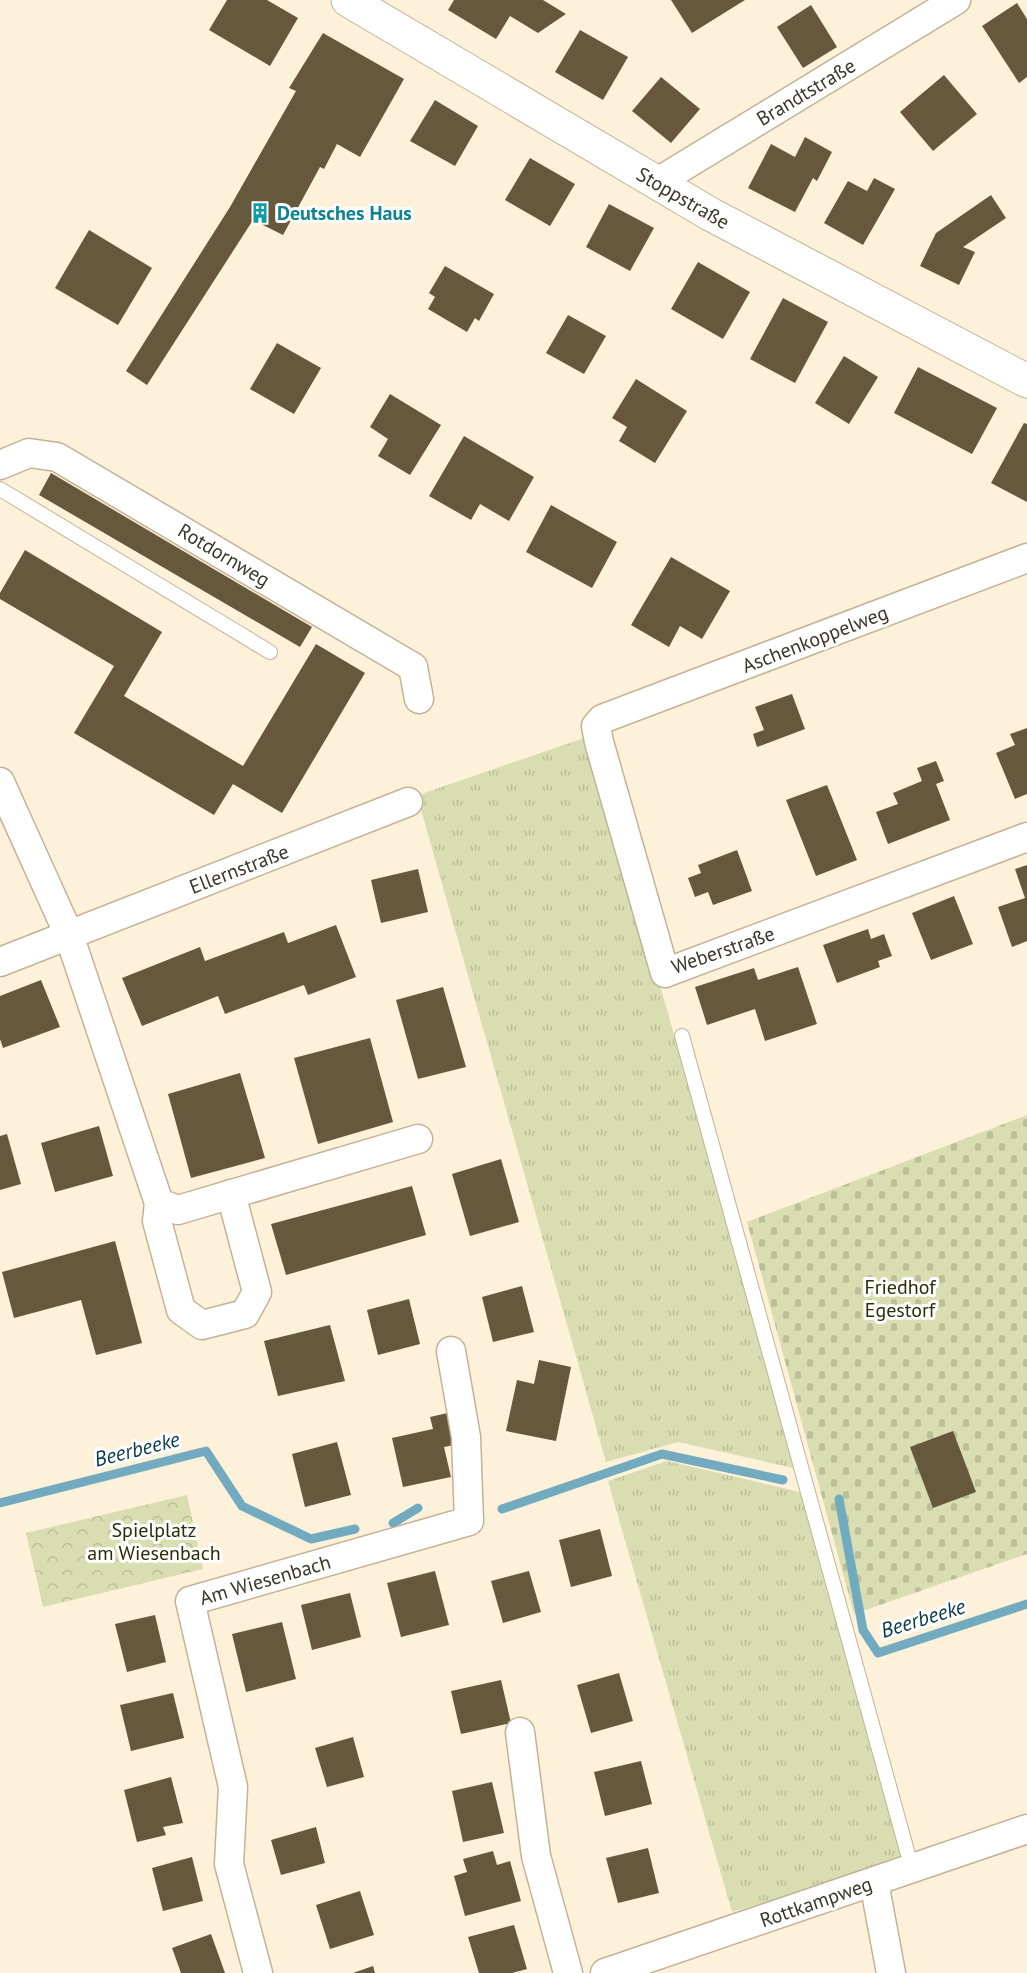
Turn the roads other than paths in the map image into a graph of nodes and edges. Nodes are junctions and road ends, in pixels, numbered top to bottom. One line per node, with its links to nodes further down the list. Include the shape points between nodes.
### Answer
1 (348, 0): 3 (main road, Stoppstraße)
2 (956, 0): 3 (street, Brandtstraße)
3 (656, 183): 4 (main road, Stoppstraße)
4 (1027, 381)
5 (0, 465): 9 (street, Rotdornweg, via 29,453 57,457 413,667)
6 (0, 489): 8 (lane)
7 (1027, 558): 10 (street, Aschenkoppelweg)
8 (270, 652)
9 (419, 699)
10 (602, 719): 13 (street, Weberstraße, via 596,726 599,742 665,973)
11 (0, 782): 14 (street)
12 (408, 802): 14 (street, Ellernstraße)
13 (1027, 837)
14 (69, 935): 15 (street, Ellernstraße); 19 (street)
15 (0, 962)
16 (682, 1036): 23 (lane)
17 (418, 1139): 18 (street)
18 (231, 1194): 19 (street, via 178,1210); 19 (street, via 257,1292 245,1314 202,1325 181,1310 157,1221)
19 (159, 1203)
20 (451, 1351): 25 (street, Am Wiesenbach, via 466,1437 470,1521 190,1601 233,1787 229,1864)
21 (520, 1732): 26 (street, via 536,1856)
22 (1027, 1829): 23 (street, Rottkampweg)
23 (912, 1869): 24 (street, Rottkampweg)
24 (874, 1882): 27 (street, Rottkampweg); 28 (street)
25 (258, 1973)
26 (568, 1973)
27 (605, 1973)
28 (891, 1973)

